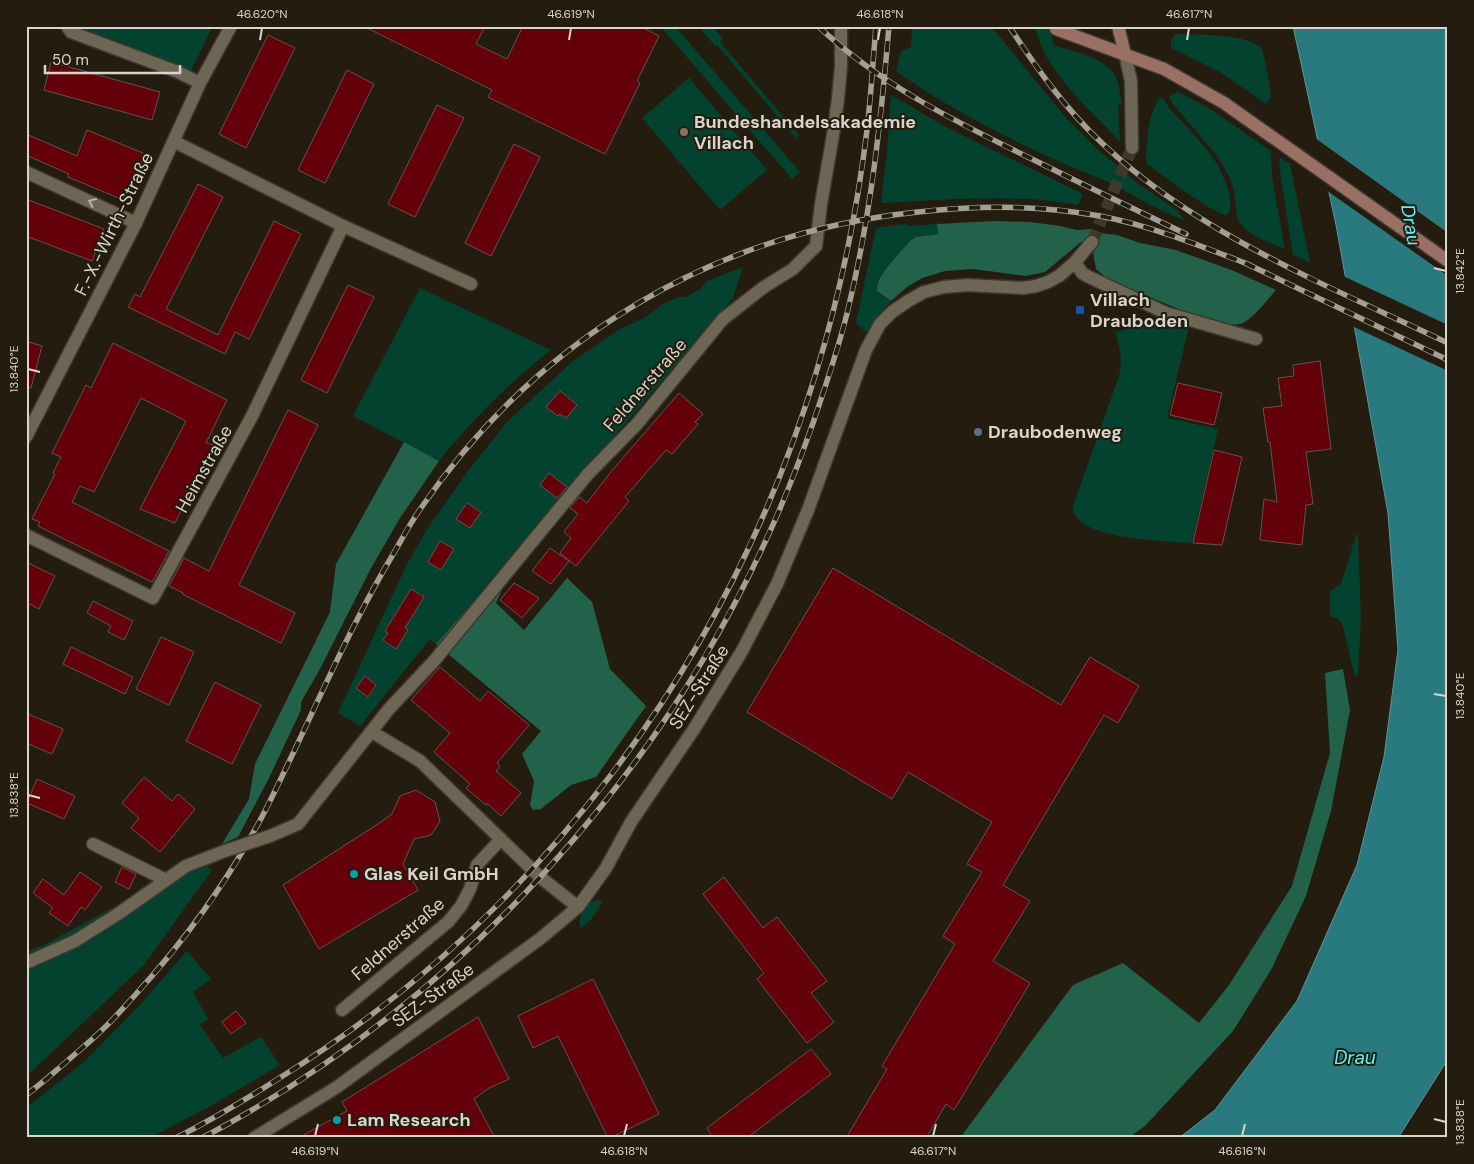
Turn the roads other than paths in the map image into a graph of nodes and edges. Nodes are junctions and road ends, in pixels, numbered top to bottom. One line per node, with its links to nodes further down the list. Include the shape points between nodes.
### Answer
1 (67, 26): 7 (street, via 71,32)
2 (231, 26): 7 (street, F.-X.-Wirth-Straße)
3 (841, 26): 20 (street, Feldnerstraße, via 838,100 816,246 793,269 723,319)
4 (1118, 26): 6 (main road)
5 (1056, 29): 6 (main road)
6 (1125, 54): 9 (street, via 1131,82); 14 (main road, via 1164,69 1224,103)
7 (200, 83): 8 (street, F.-X.-Wirth-Straße)
8 (175, 142): 11 (street, F.-X.-Wirth-Straße); 12 (street)
9 (1132, 148)
10 (26, 172): 11 (street, one-way to 10)
11 (136, 223): 18 (street, F.-X.-Wirth-Straße)
12 (343, 226): 16 (street); 19 (street, Heimstraße, via 252,416 153,598)
13 (1092, 242): 15 (street, SEZ-Straße)
14 (1448, 261)
15 (1075, 262): 17 (street, via 1088,277 1166,313); 24 (street, SEZ-Straße, via 1054,280 1036,286 955,285 929,291 908,301 880,324 866,350 808,510 777,584 742,651 694,729 631,822 606,868)
16 (471, 284)
17 (1256, 339)
18 (26, 437)
19 (26, 535)
20 (372, 732): 21 (street, via 420,761); 23 (street, Feldnerstraße, bridge, via 298,824 186,866)
21 (501, 839): 24 (street, via 540,877); 26 (street, Feldnerstraße, via 477,865 470,890 448,922)
22 (93, 844): 23 (street)
23 (166, 880): 25 (street, Feldnerstraße, via 75,941)
24 (578, 906): 27 (street, SEZ-Straße, via 541,938 338,1087)
25 (26, 964)
26 (342, 1010)
27 (254, 1138)

